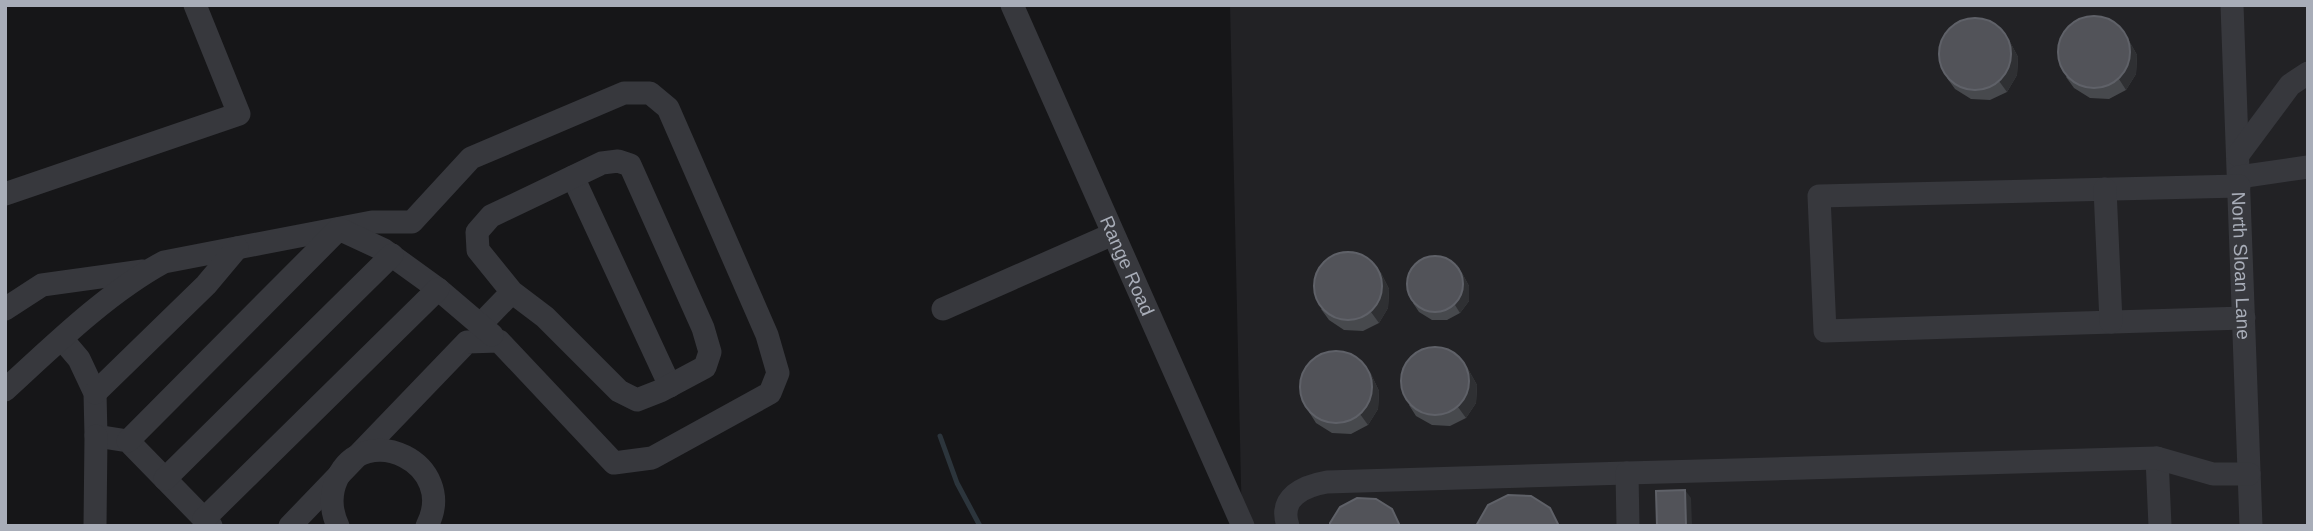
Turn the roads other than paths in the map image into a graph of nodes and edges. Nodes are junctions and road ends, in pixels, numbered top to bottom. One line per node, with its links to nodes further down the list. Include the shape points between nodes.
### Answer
1 (195, 5): 9 (street, via 239,114)
2 (1012, 5): 11 (street, Range Road)
3 (2232, 5): 6 (street, North Sloan Lane)
4 (2308, 74): 6 (street, via 2290,85)
5 (2308, 167): 6 (street)
6 (2239, 172): 8 (street); 19 (street, North Sloan Lane)
7 (573, 177): 16 (street, via 491,216 477,232 478,250); 24 (street); 24 (street, via 603,163 618,160 630,165 710,352 705,367)
8 (2105, 188): 20 (street); 20 (street, via 1819,196 1825,331)
9 (5, 194)
10 (339, 229): 12 (street); 13 (street); 23 (street, via 372,222 412,222 471,158 624,93 650,93 668,108 767,335 778,373 770,393 652,458 614,463); 28 (street)
11 (1113, 234): 18 (street); 39 (street, Range Road)
12 (237, 248): 14 (street, via 163,262); 26 (street, via 206,285)
13 (392, 255): 15 (street); 33 (street)
14 (146, 271): 17 (street, via 42,285); 22 (street)
15 (438, 289): 21 (street); 34 (street)
16 (512, 292): 21 (street); 24 (street, via 545,317 620,391 637,400)
17 (5, 309)
18 (943, 309)
19 (2244, 318): 20 (street); 32 (street, North Sloan Lane)
20 (2111, 322)
21 (480, 325): 23 (street)
22 (62, 339): 25 (street); 26 (street, via 79,359)
23 (499, 341): 30 (street, via 467,342)
24 (670, 386)
25 (5, 390)
26 (94, 393): 27 (street)
27 (96, 436): 28 (street); 35 (street)
28 (128, 441): 33 (street)
29 (2157, 458): 31 (street); 32 (street, via 2213,474); 42 (street)
30 (346, 466): 36 (street); 37 (street, via 332,492); 38 (street, via 371,452 391,451 410,458 433,490)
31 (1627, 473): 40 (street, via 1310,485 1288,503); 41 (street)
32 (2249, 474): 43 (street, North Sloan Lane)
33 (165, 479): 34 (street)
34 (208, 522)
35 (95, 526)
36 (290, 526)
37 (338, 526)
38 (427, 526)
39 (1243, 526)
40 (1288, 526)
41 (1628, 526)
42 (2160, 526)
43 (2251, 526)

